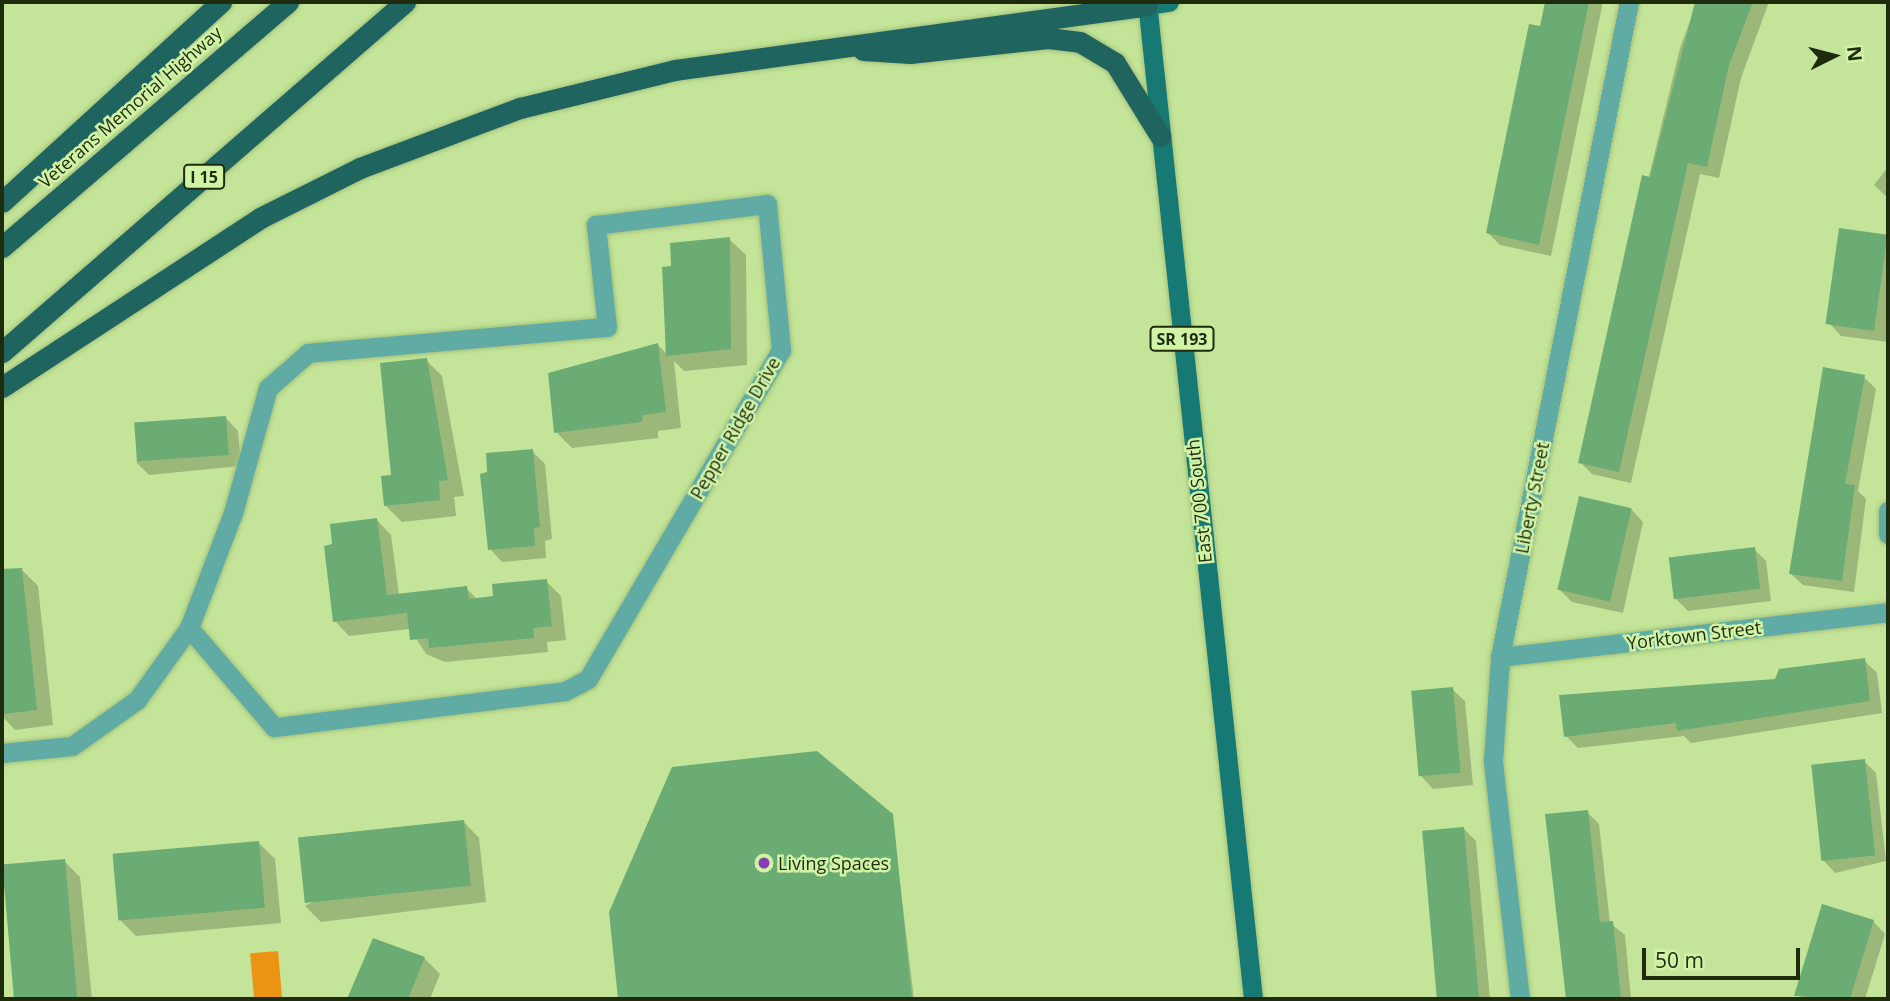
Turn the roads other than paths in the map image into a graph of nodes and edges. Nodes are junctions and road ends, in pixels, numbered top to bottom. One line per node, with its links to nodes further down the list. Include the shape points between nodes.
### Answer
1 (221, 2): 9 (highway)
2 (288, 2): 10 (highway, Veterans Memorial Highway)
3 (405, 2): 11 (highway, I 15)
4 (1169, 2): 6 (main road)
5 (1629, 2): 17 (street, Liberty Street)
6 (1147, 4): 7 (highway); 8 (main road, East 700 South / SR 193)
7 (833, 48): 8 (highway, via 909,52 1031,39 1080,42 1115,63); 12 (highway, via 607,84 416,145 229,236)
8 (1160, 136): 19 (main road, East 700 South / SR 193)
9 (2, 202)
10 (2, 247)
11 (2, 352)
12 (2, 387)
13 (1888, 511): 14 (street)
14 (1888, 534)
15 (1888, 612): 17 (street, Yorktown Street)
16 (189, 628): 16 (street, Pepper Ridge Drive, via 233,513 268,388 308,353 607,327 596,225 767,204 781,349 588,679 565,691 274,727); 18 (street, Pepper Ridge Drive, via 137,700 72,746)
17 (1500, 657): 20 (street, Liberty Street, via 1493,761)
18 (2, 753)
19 (1253, 999)
20 (1520, 999)

